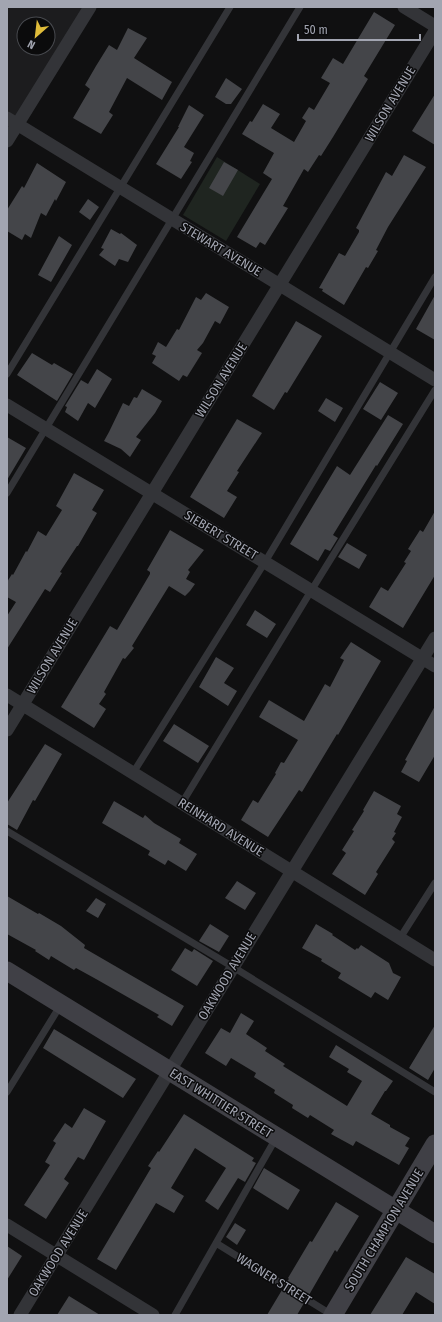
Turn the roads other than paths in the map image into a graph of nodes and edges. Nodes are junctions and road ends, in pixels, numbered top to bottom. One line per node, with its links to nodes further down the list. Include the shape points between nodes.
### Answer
1 (90, 7): 7 (street)
2 (230, 7): 9 (lane)
3 (300, 7): 10 (lane)
4 (404, 7): 5 (street)
5 (435, 26)
6 (435, 31): 12 (street, WILSON AVENUE)
7 (12, 121): 8 (street); 9 (street, STEWART AVENUE)
8 (7, 141)
9 (121, 187): 10 (street, STEWART AVENUE); 14 (lane)
10 (172, 218): 12 (street, STEWART AVENUE); 18 (lane)
11 (435, 277): 13 (lane)
12 (280, 284): 13 (street, STEWART AVENUE); 20 (street, WILSON AVENUE)
13 (389, 352): 15 (street, STEWART AVENUE); 21 (lane)
14 (7, 374)
15 (435, 380)
16 (435, 390): 22 (lane)
17 (7, 405): 18 (street, SIEBERT STREET)
18 (46, 429): 19 (lane); 20 (street, SIEBERT STREET)
19 (7, 493)
20 (152, 493): 21 (street, SIEBERT STREET); 27 (street, WILSON AVENUE)
21 (265, 562): 22 (street, SIEBERT STREET); 29 (lane)
22 (311, 591): 24 (street, SIEBERT STREET); 30 (lane)
23 (435, 638): 24 (street, OAKWOOD AVENUE)
24 (422, 658): 25 (street, SIEBERT STREET); 32 (street, OAKWOOD AVENUE)
25 (435, 666)
26 (7, 695): 27 (street, REINHARD AVENUE)
27 (22, 704): 28 (street, WILSON AVENUE); 29 (street, REINHARD AVENUE)
28 (7, 730)
29 (133, 773): 30 (street, REINHARD AVENUE)
30 (182, 803): 32 (street, REINHARD AVENUE)
31 (7, 831): 36 (lane)
32 (291, 871): 34 (street, REINHARD AVENUE); 36 (street, OAKWOOD AVENUE)
33 (435, 883): 34 (lane)
34 (400, 938): 35 (street, REINHARD AVENUE)
35 (435, 960)
36 (233, 967): 39 (street, OAKWOOD AVENUE); 41 (lane)
37 (8, 974): 38 (street, EAST WHITTIER STREET)
38 (61, 1004): 39 (street, EAST WHITTIER STREET); 40 (lane)
39 (170, 1071): 42 (street, EAST WHITTIER STREET); 48 (street, OAKWOOD AVENUE)
40 (7, 1092)
41 (435, 1092)
42 (277, 1137): 44 (street, EAST WHITTIER STREET); 47 (lane)
43 (435, 1144): 44 (street, SOUTH CHAMPION AVENUE)
44 (396, 1210): 46 (street, EAST WHITTIER STREET); 52 (street, SOUTH CHAMPION AVENUE)
45 (7, 1225): 48 (street)
46 (435, 1234)
47 (216, 1243): 51 (lane); 52 (lane, WAGNER STREET)
48 (57, 1255): 49 (street, OAKWOOD AVENUE); 50 (street)
49 (20, 1315)
50 (153, 1315)
51 (175, 1315)
52 (332, 1315)

